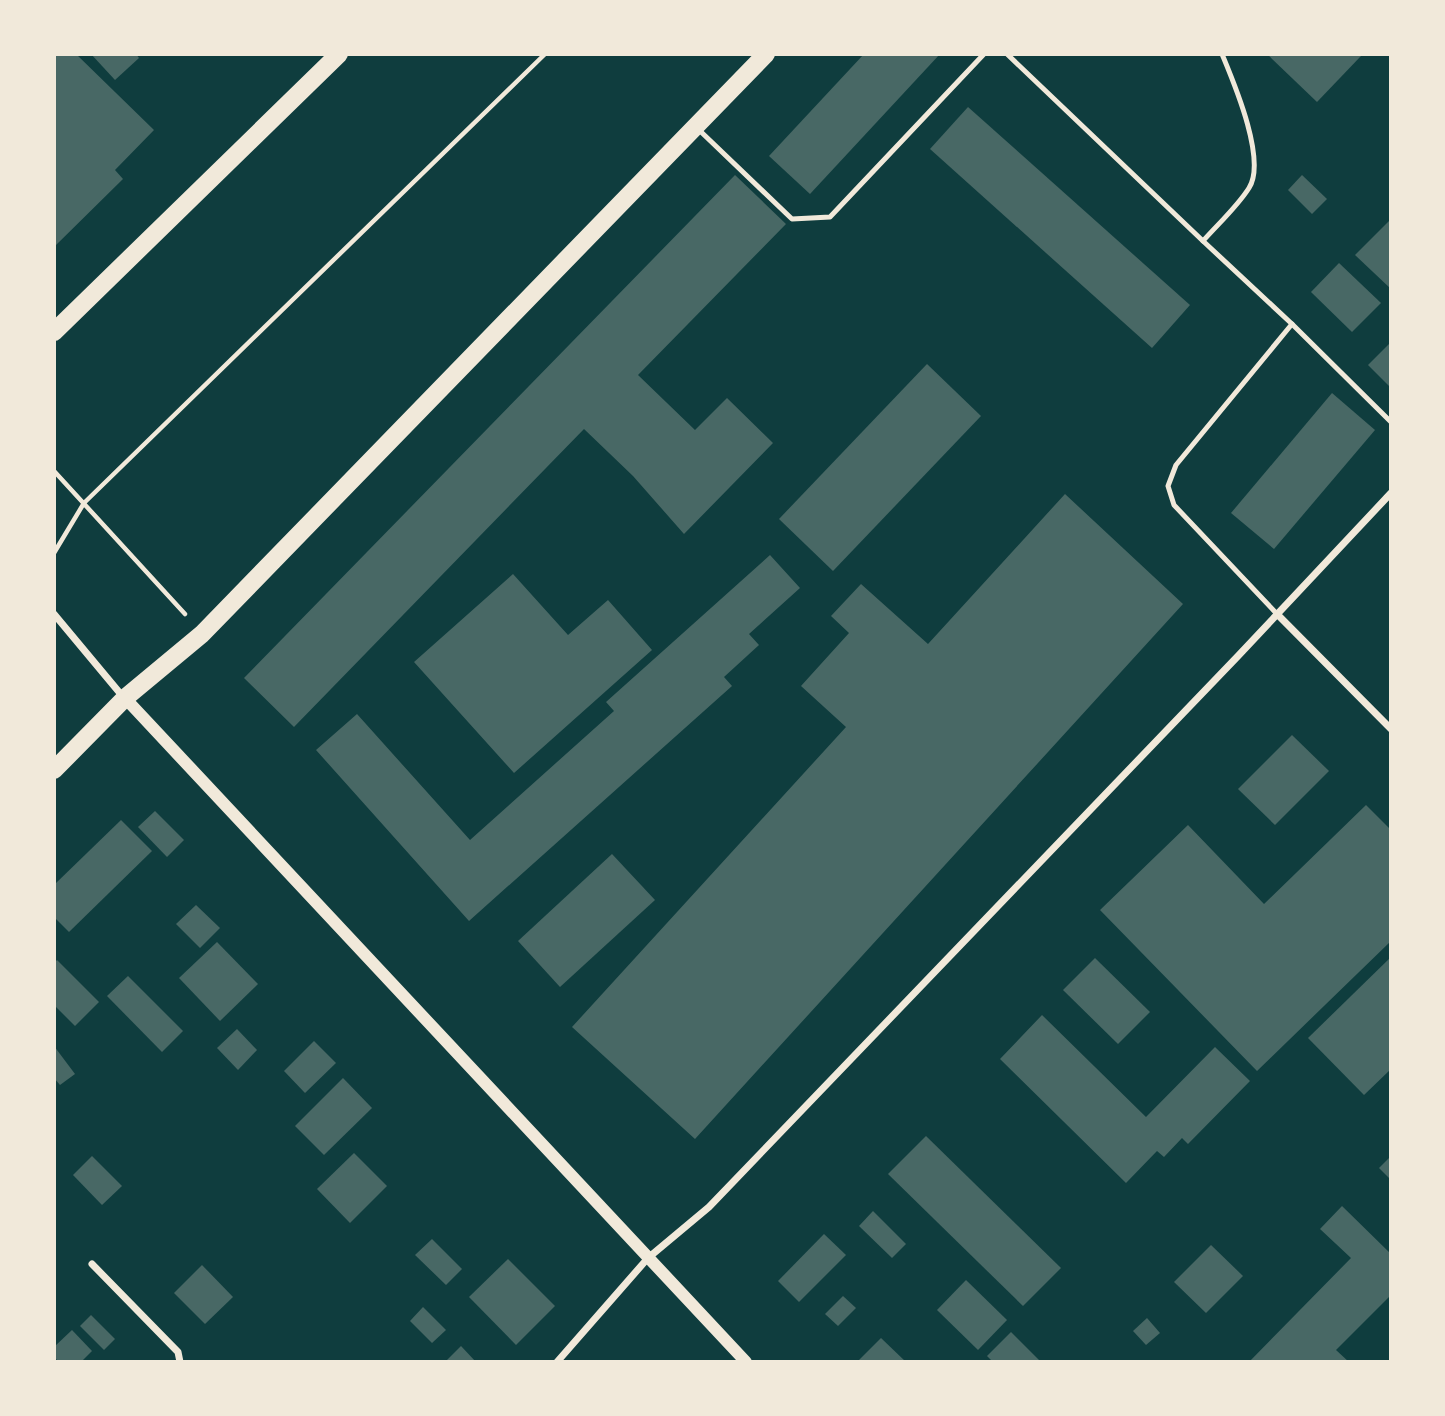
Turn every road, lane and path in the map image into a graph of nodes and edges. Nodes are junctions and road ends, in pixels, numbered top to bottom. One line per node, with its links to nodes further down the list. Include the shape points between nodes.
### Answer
1 (339, 54): 10 (main road)
2 (545, 54): 14 (path)
3 (766, 54): 7 (main road)
4 (984, 54): 7 (lane, via 830,217 792,219)
5 (1007, 54): 8 (lane)
6 (1222, 54): 8 (lane, via 1255,160 1250,187)
7 (697, 128): 19 (main road, via 202,634)
8 (1203, 241): 9 (lane)
9 (1292, 324): 11 (lane); 18 (lane, via 1176,465 1167,486 1174,505)
10 (54, 332)
11 (1391, 422)
12 (54, 471): 14 (path)
13 (1391, 493): 18 (street)
14 (84, 503): 15 (path); 17 (path)
15 (54, 553)
16 (54, 614): 19 (street)
17 (185, 614)
18 (1277, 614): 20 (street); 22 (street, via 709,1207)
19 (125, 698): 21 (main road); 22 (street)
20 (1391, 729)
21 (54, 770)
22 (648, 1258): 25 (street); 26 (street)
23 (92, 1265): 24 (street, via 178,1352)
24 (180, 1362)
25 (557, 1362)
26 (746, 1362)

